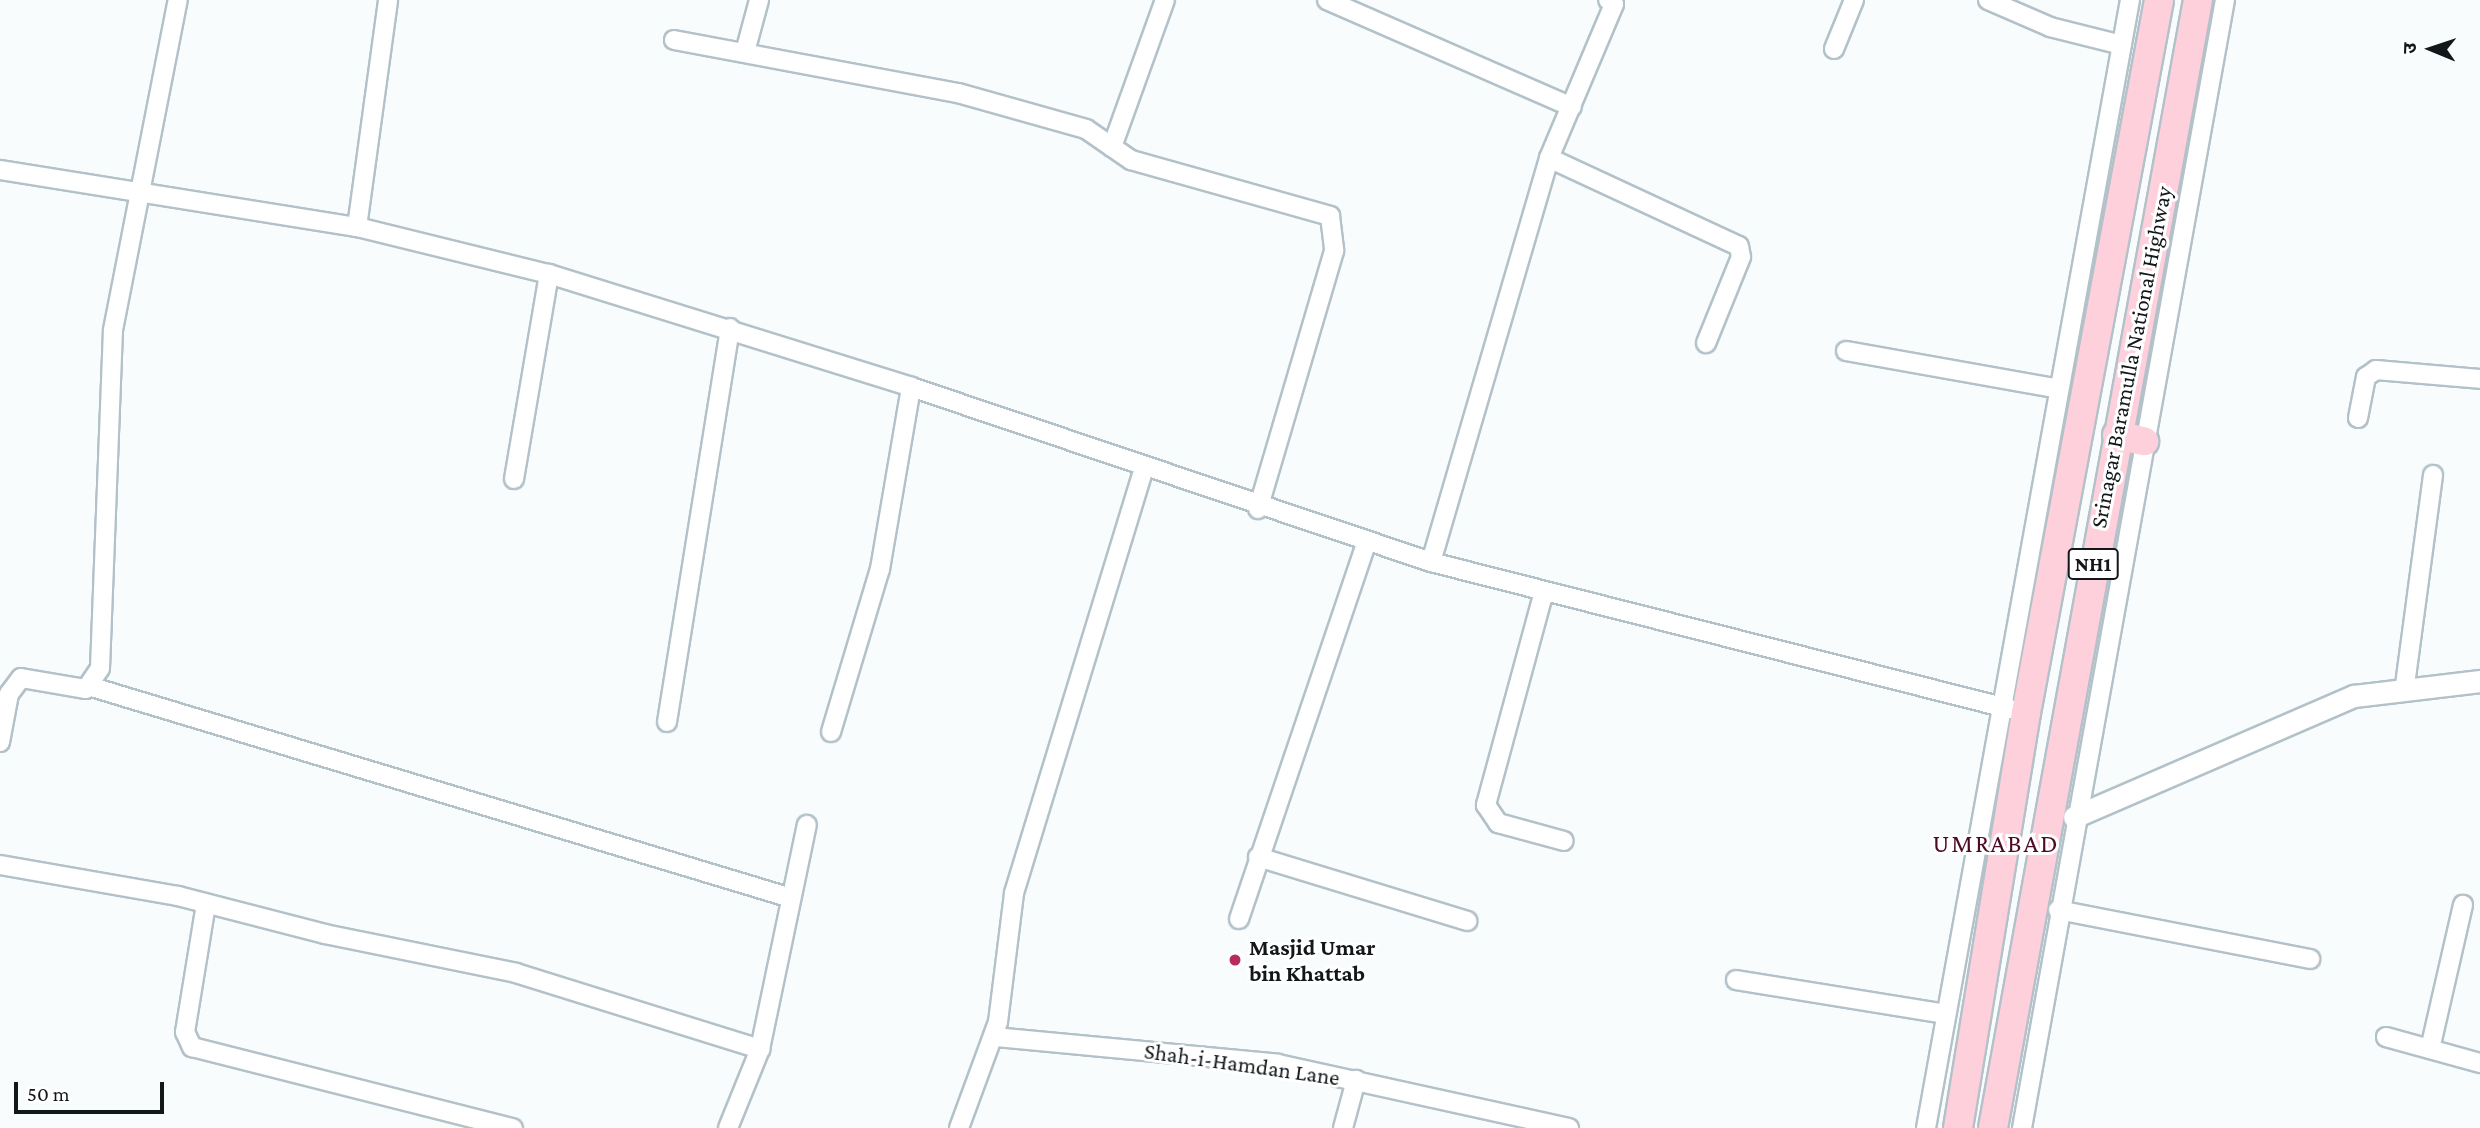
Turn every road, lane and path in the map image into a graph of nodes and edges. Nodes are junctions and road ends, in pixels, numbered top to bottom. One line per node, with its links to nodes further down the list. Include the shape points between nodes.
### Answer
1 (178, 0): 21 (street)
2 (388, 0): 22 (street)
3 (759, 0): 16 (street)
4 (1165, 0): 18 (street)
5 (1327, 0): 17 (street)
6 (1608, 0): 17 (street, via 1614,4)
7 (1854, 0): 15 (street)
8 (1988, 0): 14 (street, via 2050,27)
9 (2130, 0): 14 (street)
10 (2159, 0): 43 (highway, NH1)
11 (2198, 0): 31 (highway, Srinagar Baramulla National Highway / NH1)
12 (2225, 0): 32 (street)
13 (674, 40): 16 (street)
14 (2122, 46): 29 (street)
15 (1834, 49)
16 (745, 51): 18 (street, via 958,93 1086,129)
17 (1572, 107): 19 (street)
18 (1112, 148): 36 (street, via 1131,160 1322,212 1335,225 1334,251)
19 (1549, 158): 25 (street, via 1739,246 1741,257); 38 (street)
20 (0, 170): 21 (street)
21 (139, 192): 22 (street); 42 (street, via 113,330 100,668)
22 (357, 226): 23 (street)
23 (550, 274): 24 (street); 35 (street)
24 (730, 328): 28 (street); 44 (street)
25 (1706, 343)
26 (1846, 351): 29 (street)
27 (2480, 379): 30 (street, via 2376,370 2365,381)
28 (911, 387): 33 (street); 45 (street, via 880,569)
29 (2059, 389): 43 (street)
30 (2358, 418)
31 (2117, 435): 32 (highway); 74 (highway, Srinagar Baramulla National Highway / NH1)
32 (2144, 441): 47 (street)
33 (1144, 468): 36 (street); 61 (street, via 1009,912)
34 (2433, 475): 41 (street)
35 (514, 480)
36 (1258, 509): 37 (street)
37 (1367, 541): 38 (street); 50 (street)
38 (1431, 562): 39 (street)
39 (1543, 595): 43 (street); 49 (street, via 1486,804 1498,823)
40 (2480, 681): 41 (street)
41 (2406, 685): 47 (street, via 2354,695)
42 (92, 687): 46 (street, via 21,678 9,694); 52 (street)
43 (2014, 711): 60 (street); 73 (highway, NH1)
44 (667, 722)
45 (831, 732)
46 (0, 742)
47 (2074, 817): 55 (street)
48 (807, 825): 52 (street)
49 (1564, 841)
50 (1258, 857): 56 (street); 57 (street)
51 (0, 865): 53 (street)
52 (788, 897): 63 (street)
53 (206, 904): 63 (street, via 516,973); 67 (street, via 185,1032 192,1046)
54 (2463, 905): 64 (street)
55 (2058, 910): 58 (street); 75 (street)
56 (1239, 919)
57 (1467, 921)
58 (2310, 959)
59 (1736, 980): 60 (street)
60 (1946, 1014): 72 (street)
61 (995, 1037): 66 (street, Shah-i-Hamdan Lane, via 1278,1064); 69 (street)
62 (2386, 1037): 64 (street)
63 (760, 1049): 68 (street)
64 (2430, 1049): 65 (street)
65 (2480, 1063)
66 (1356, 1080): 70 (street); 71 (street, Shah-i-Hamdan Lane)
67 (513, 1128)
68 (728, 1128)
69 (959, 1128)
70 (1343, 1128)
71 (1569, 1128)
72 (1926, 1128)
73 (1958, 1128)
74 (1993, 1128)
75 (2022, 1128)

